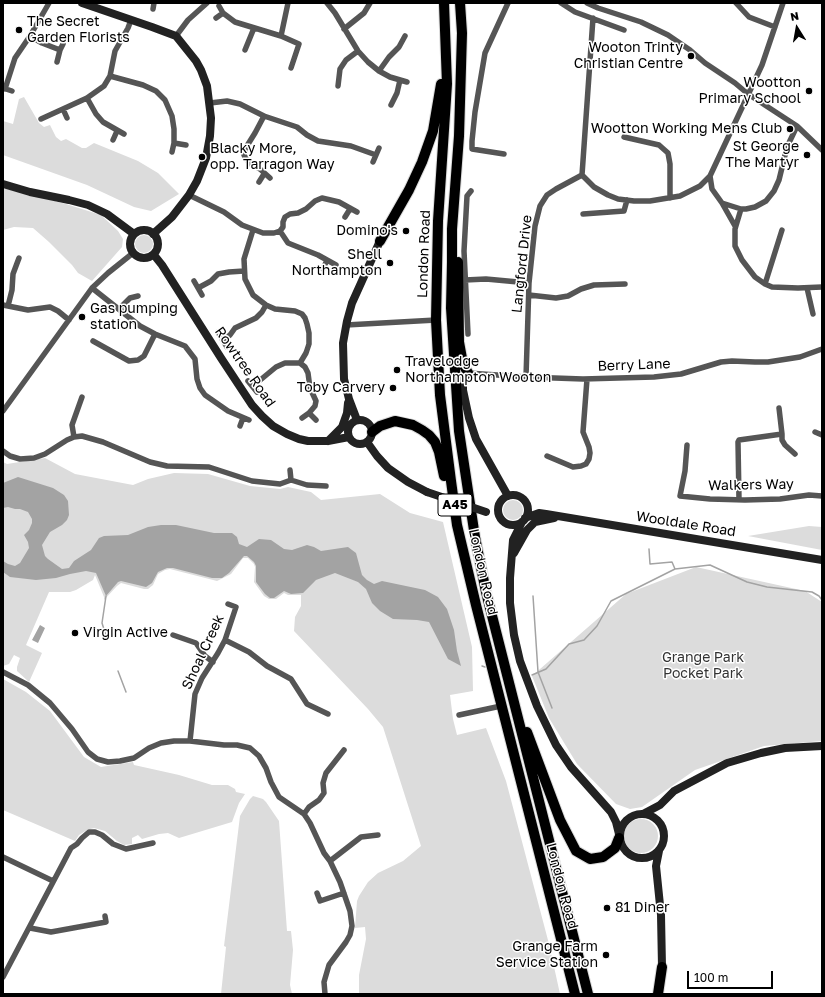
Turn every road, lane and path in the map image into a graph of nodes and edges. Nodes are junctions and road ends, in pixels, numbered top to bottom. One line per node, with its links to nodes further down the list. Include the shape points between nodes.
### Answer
1 (48, 3): 24 (street)
2 (82, 3): 14 (street)
3 (207, 3): 25 (street, via 188,20)
4 (288, 3): 26 (street)
5 (327, 3): 22 (street)
6 (370, 3): 22 (street, via 364,13)
7 (444, 3): 28 (highway, London Road / A45)
8 (460, 3): 67 (highway, London Road / A45, via 462,33)
9 (508, 3): 60 (street, via 485,53 472,141 472,149)
10 (561, 3): 18 (street, via 575,12)
11 (588, 3): 42 (street, via 641,22 668,35)
12 (736, 3): 20 (street, via 749,17)
13 (783, 3): 20 (street)
14 (95, 5): 19 (street)
15 (219, 6): 16 (street)
16 (223, 13): 17 (street); 21 (street, via 235,22)
17 (216, 18)
18 (593, 18): 23 (street); 64 (street)
19 (131, 20): 25 (street); 36 (street, via 115,51)
20 (775, 27): 42 (street, via 762,65)
21 (254, 28): 26 (street); 31 (street)
22 (344, 29): 32 (street)
23 (624, 30)
24 (30, 36): 30 (street); 40 (street, via 14,58)
25 (176, 36): 44 (street, via 196,60 207,86)
26 (280, 36): 34 (street, via 299,44)
27 (405, 36): 35 (street)
28 (445, 39): 86 (highway, via 439,96 430,138 409,190); 111 (highway, London Road / A45, via 447,84 438,221)
29 (63, 44): 30 (street)
30 (60, 50): 33 (street)
31 (245, 50)
32 (358, 51): 35 (street); 39 (street, via 346,60 340,69)
33 (57, 62)
34 (291, 68)
35 (379, 71): 37 (street)
36 (110, 76): 43 (street, via 104,86); 55 (street, via 143,84 165,100 172,116)
37 (400, 80): 38 (street); 45 (street)
38 (407, 82)
39 (338, 86)
40 (4, 88): 41 (street)
41 (12, 91)
42 (748, 94): 50 (street); 65 (street)
43 (87, 98): 46 (street); 51 (street, via 103,122)
44 (210, 103): 47 (street, via 227,101 240,104); 71 (street, via 210,136 206,158)
45 (391, 105)
46 (63, 109): 48 (street); 49 (street)
47 (264, 116): 61 (street, via 297,127 318,141 351,146); 63 (street, via 244,155 248,163)
48 (67, 118)
49 (41, 119)
50 (797, 126): 58 (street); 76 (street, via 787,147 774,191 766,201 755,207)
51 (117, 131): 52 (street); 54 (street)
52 (124, 134)
53 (624, 137): 72 (street, via 659,145 668,153)
54 (113, 140)
55 (174, 143): 56 (street); 59 (street)
56 (186, 145)
57 (379, 148): 61 (street)
58 (822, 150)
59 (172, 152)
60 (504, 154)
61 (376, 155): 62 (street)
62 (373, 162)
63 (264, 174): 66 (street); 68 (street)
64 (582, 175): 73 (street, via 594,187 608,195); 96 (street, Langford Drive, via 547,195 540,206 535,226)
65 (710, 176): 72 (street, via 694,190); 74 (street, via 712,189)
66 (270, 178)
67 (456, 180): 121 (highway, via 459,342 463,364); 168 (highway, London Road / A45, via 452,229 451,308 458,431 486,592)
68 (259, 182)
69 (3, 184): 84 (street, via 88,205 107,214)
70 (471, 191): 94 (street, via 466,204)
71 (189, 195): 81 (street); 85 (street, via 172,217)
72 (670, 198): 73 (street)
73 (627, 200): 78 (street, via 624,211)
74 (722, 203): 76 (street); 80 (street)
75 (350, 209): 77 (street); 79 (street); 83 (street, via 339,202 322,198 306,209 285,217)
76 (741, 209): 80 (street)
77 (357, 212)
78 (583, 214)
79 (345, 217)
80 (735, 226): 98 (street, via 734,238 738,254 755,277)
81 (253, 230): 83 (street, via 263,233); 93 (street, via 246,250)
82 (782, 230): 98 (street)
83 (280, 231): 90 (street, via 288,242)
84 (134, 234): 85 (street, via 142,230); 87 (street, via 130,244)
85 (153, 234): 88 (street, via 158,241)
86 (380, 241): 112 (street, via 352,303)
87 (132, 253): 88 (street, via 142,258); 100 (street)
88 (154, 255): 142 (street, Rowtree Road, via 252,405 262,416 273,426 296,438)
89 (18, 258): 106 (street, via 12,290)
90 (327, 260): 91 (street); 92 (street)
91 (336, 265)
92 (323, 269)
93 (244, 271): 101 (street, via 218,274); 107 (street, via 253,294)
94 (465, 280): 96 (street); 115 (street)
95 (194, 281): 101 (street)
96 (529, 283): 104 (street, Langford Drive)
97 (624, 284): 104 (street, via 587,287 568,296 556,298)
98 (765, 284): 102 (street, via 780,288)
99 (822, 287): 102 (street)
100 (92, 288): 108 (street); 110 (street)
101 (198, 288): 103 (street)
102 (807, 288): 109 (street)
103 (202, 295)
104 (529, 295): 122 (street, Langford Drive)
105 (138, 296): 108 (street, via 130,298)
106 (5, 305): 110 (street, via 28,310 50,308)
107 (266, 305): 116 (street, via 256,318 235,328); 120 (street, via 302,314 308,324 309,344)
108 (119, 309): 114 (street)
109 (813, 314)
110 (69, 320): 129 (street)
111 (436, 320): 112 (street); 159 (highway, London Road / A45, via 440,395)
112 (346, 325): 128 (street, via 342,360)
113 (218, 332): 116 (street)
114 (155, 334): 117 (street, via 144,356 138,360 128,361); 135 (street, via 185,346 195,359 200,388 214,402 246,419)
115 (468, 334)
116 (223, 340): 118 (street)
117 (93, 342)
118 (227, 347)
119 (822, 349): 123 (street, Berry Lane, via 800,357 768,362 721,362 673,376)
120 (300, 363): 125 (street, via 285,363 276,367); 131 (street, via 308,373 310,388 316,401)
121 (468, 373): 122 (street, Berry Lane); 151 (street, via 463,380 463,390 469,418 476,439)
122 (526, 377): 123 (street, Berry Lane)
123 (587, 379): 147 (street, via 583,432 589,447 589,459 586,464 573,467)
124 (248, 381): 125 (street)
125 (253, 386): 126 (street)
126 (257, 392)
127 (82, 397): 140 (street, via 72,425)
128 (348, 399): 134 (street); 142 (street, via 342,427)
129 (4, 408)
130 (779, 408): 138 (street)
131 (309, 412): 132 (street); 133 (street)
132 (302, 418)
133 (316, 420)
134 (357, 420): 136 (street, via 369,423); 141 (street, via 348,428)
135 (240, 426)
136 (372, 432): 143 (street); 159 (highway, via 395,421 413,425 429,435 439,452)
137 (815, 432): 139 (street)
138 (782, 434): 146 (street, via 785,445); 153 (street, via 739,440)
139 (822, 435)
140 (74, 437): 145 (street, via 34,458 20,459); 149 (street, via 91,438 150,462 167,466 209,467 252,481 280,484)
141 (349, 437): 142 (street, Rowtree Road); 143 (street, via 356,444)
142 (328, 441)
143 (367, 442): 156 (street, bridge, via 388,468 408,482 427,492)
144 (687, 444): 153 (street, Walkers Way, via 680,496)
145 (3, 451)
146 (796, 454)
147 (548, 456)
148 (290, 470): 149 (street)
149 (291, 480): 150 (street, via 307,485)
150 (326, 486)
151 (508, 496): 154 (street, via 519,496); 156 (street, via 500,502)
152 (822, 496): 153 (street, Walkers Way)
153 (739, 500)
154 (526, 502): 155 (street, Wooldale Road); 158 (street, via 528,510)
155 (546, 514): 157 (street, Wooldale Road); 158 (street, Wooldale Road, via 539,513)
156 (500, 516): 158 (street, via 513,525); 160 (street)
157 (560, 516): 161 (street, via 535,522 527,530); 162 (street, Wooldale Road)
158 (524, 520): 160 (street)
159 (458, 525): 169 (highway, London Road / A45)
160 (513, 540): 161 (street)
161 (513, 555): 176 (street, via 510,603 514,635 530,689 556,745)
162 (822, 560)
163 (228, 604): 165 (street, Shoal Creek, via 236,607)
164 (173, 635): 166 (street, via 196,644)
165 (225, 640): 166 (street, Shoal Creek); 170 (street, via 291,679 307,704)
166 (213, 662): 172 (street, Shoal Creek, via 195,694)
167 (3, 672): 172 (street, via 28,685 50,703 88,752 97,759 120,762 134,758 161,743 174,740)
168 (514, 701): 182 (highway, A45, via 560,820 576,851 590,859 603,857 615,848); 196 (highway, London Road / A45)
169 (501, 706): 171 (street); 195 (highway, London Road / A45)
170 (328, 714)
171 (459, 715)
172 (190, 741): 177 (street, via 250,748 259,756 279,797)
173 (822, 746): 175 (street, via 761,752 727,763 674,791)
174 (344, 750): 177 (street, via 326,773 324,793)
175 (660, 805): 178 (street); 180 (street)
176 (611, 812): 179 (street); 182 (street)
177 (304, 814): 186 (street)
178 (643, 814): 179 (street); 180 (street, via 653,817)
179 (630, 817): 182 (street, via 624,823)
180 (661, 825): 184 (street, via 664,836)
181 (378, 835): 186 (street, via 360,838)
182 (619, 836): 184 (street, via 622,848 636,858 651,857)
183 (153, 843): 187 (street, via 126,849 112,844 102,835 89,832 71,848)
184 (658, 851): 192 (street, via 656,866)
185 (3, 857): 187 (street)
186 (330, 861): 189 (street)
187 (53, 881): 191 (street)
188 (317, 892): 189 (street, via 320,901)
189 (344, 893): 194 (street, via 352,926 346,942 328,965 324,982)
190 (105, 916): 191 (street, via 106,922 50,932)
191 (30, 928): 193 (street)
192 (662, 967): 197 (highway)
193 (3, 978)
194 (325, 994)
195 (575, 994)
196 (588, 994)
197 (658, 994)

